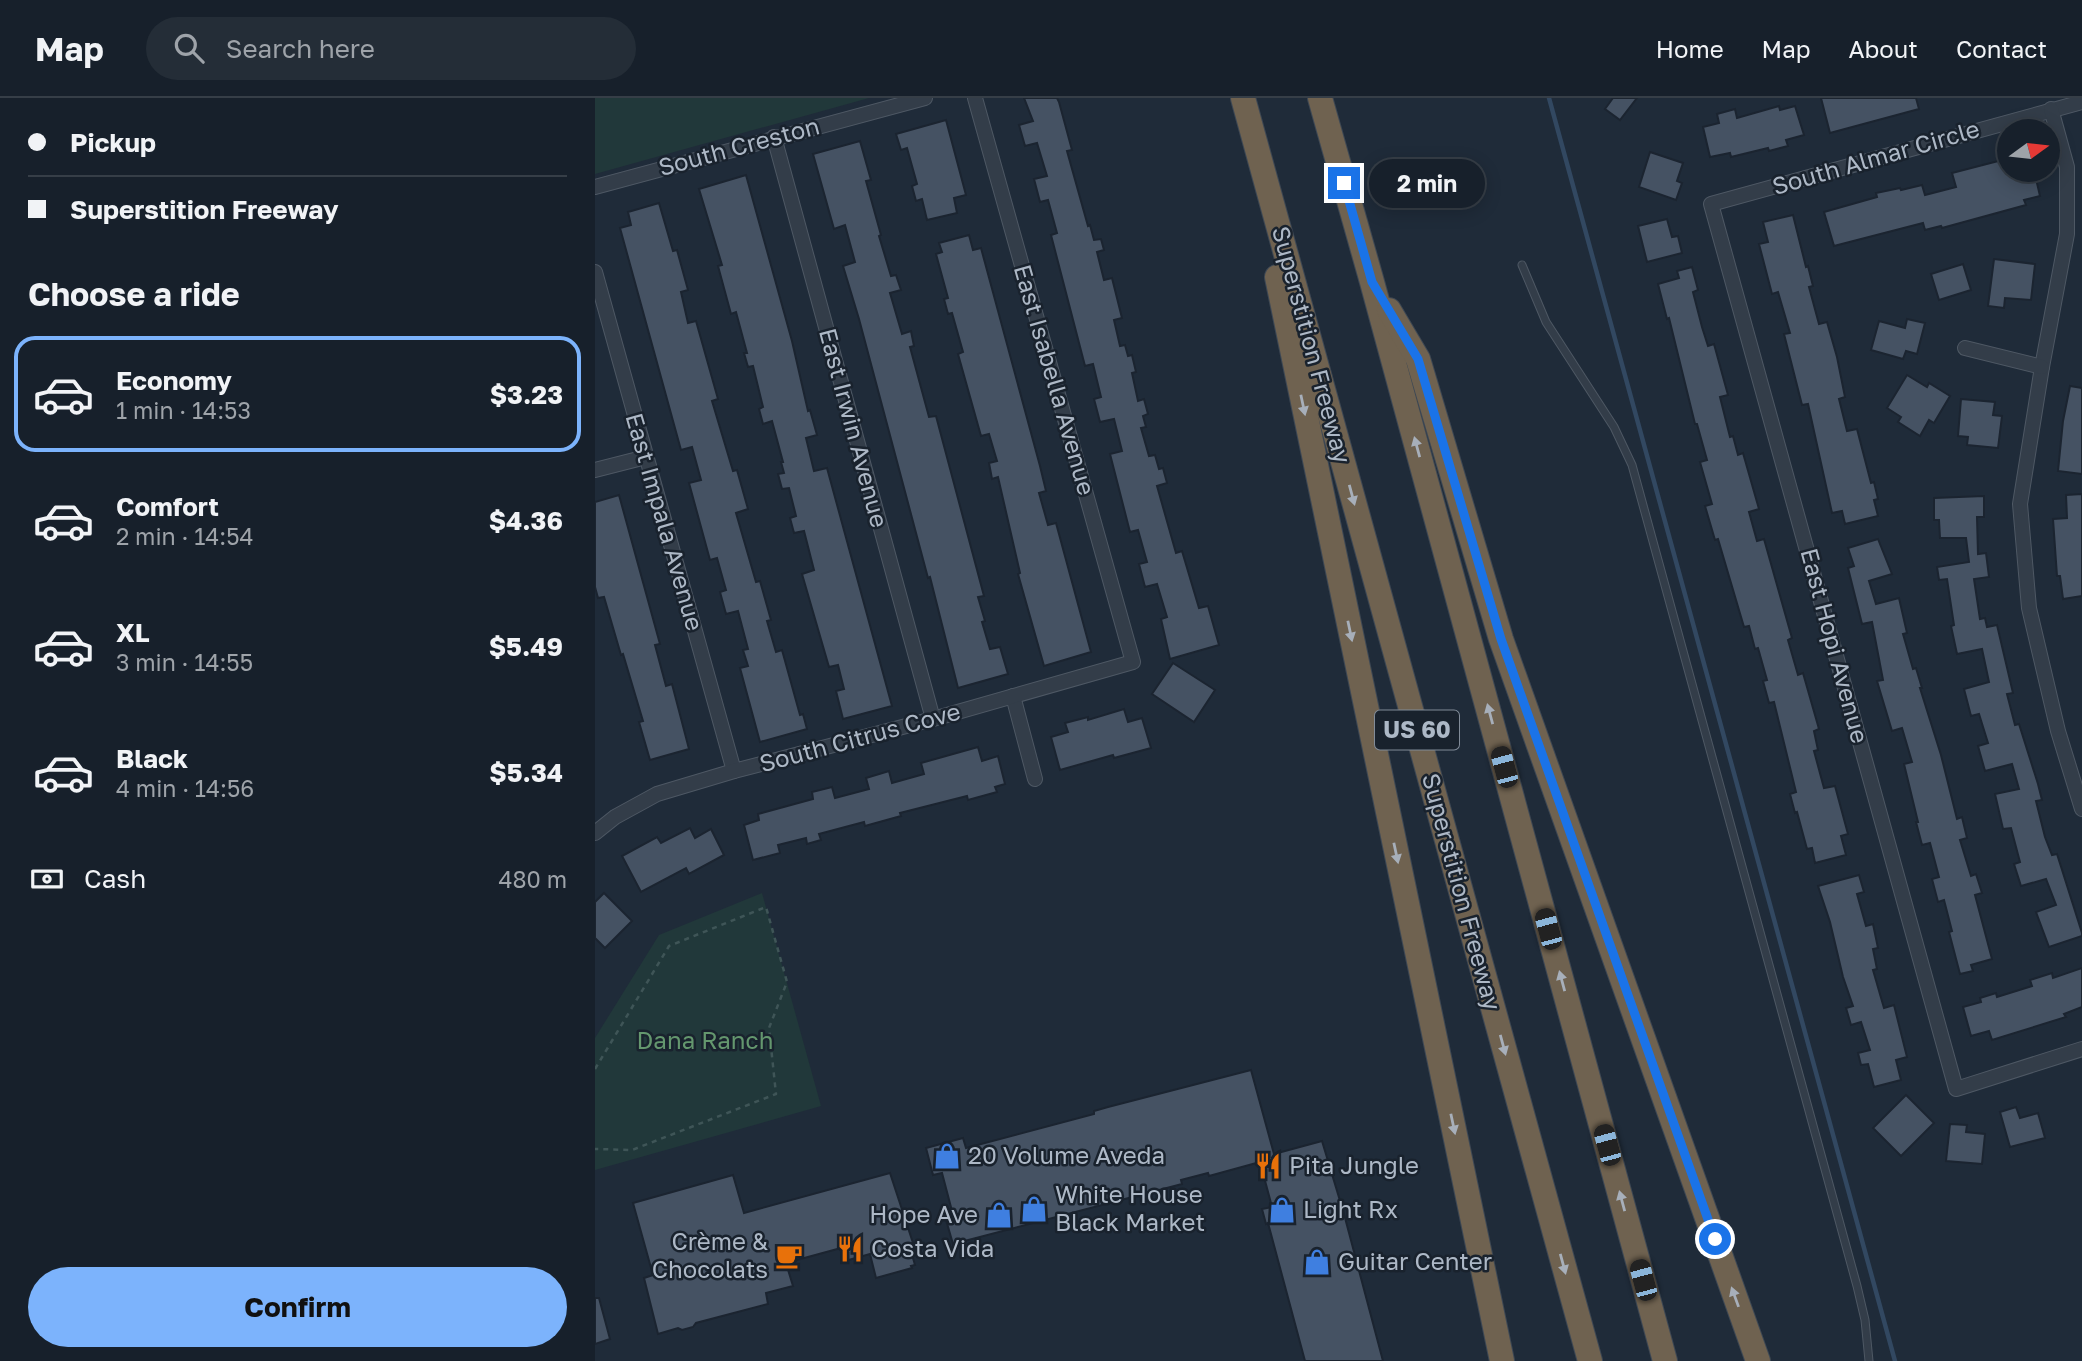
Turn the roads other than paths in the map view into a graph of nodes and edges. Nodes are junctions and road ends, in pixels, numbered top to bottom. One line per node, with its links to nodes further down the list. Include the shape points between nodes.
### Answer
1 (925, 98): 7 (street, South Creston)
2 (975, 98): 17 (street, East Isabella Avenue)
3 (1242, 98): 25 (highway, one-way to 25); 26 (highway, Superstition Freeway / US 60, one-way to 26)
4 (1320, 98): 12 (highway, US 60)
5 (2082, 102): 6 (street, South Almar Circle)
6 (2051, 109): 9 (street, South Almar Circle); 14 (street, via 2067,167 2067,234)
7 (773, 137): 8 (street, South Creston); 19 (street, East Irwin Avenue)
8 (595, 187)
9 (1711, 204): 24 (street, East Hopi Avenue, via 1956,1089)
10 (1522, 265): 29 (lane, via 1546,322 1614,427 1632,465 1857,1286)
11 (595, 272): 15 (street, East Impala Avenue)
12 (1372, 282): 27 (highway, US 60, one-way to 12); 28 (highway, one-way to 12, via 1501,639 1418,359)
13 (1965, 348): 14 (street)
14 (2042, 366): 22 (street, via 2020,504 2028,595 2058,731)
15 (646, 457): 16 (street); 20 (street, East Impala Avenue)
16 (595, 470)
17 (1133, 662): 18 (street, South Citrus Cove)
18 (1013, 696): 19 (street, South Citrus Cove); 21 (street)
19 (933, 719): 20 (street, South Citrus Cove)
20 (734, 771): 23 (street, South Citrus Cove, via 657,794)
21 (1035, 779)
22 (2082, 809)
23 (595, 834)
24 (2082, 1049)
25 (1502, 1361)
26 (1590, 1361)
27 (1665, 1361)
28 (1758, 1361)
29 (1869, 1361)

